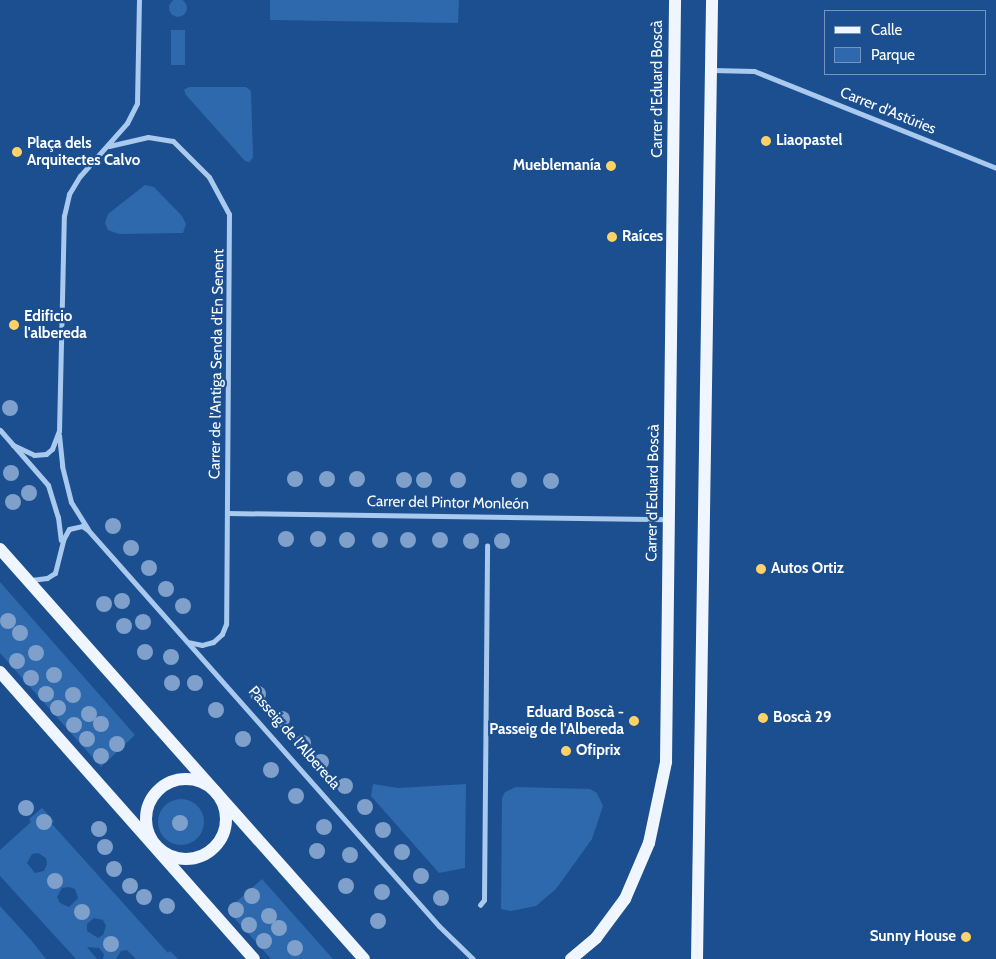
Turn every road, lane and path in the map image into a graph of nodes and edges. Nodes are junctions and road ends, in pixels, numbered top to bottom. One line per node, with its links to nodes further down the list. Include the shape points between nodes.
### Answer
1 (139, 0): 5 (street, via 137,103)
2 (675, 0): 11 (main road, Carrer d'Eduard Boscà)
3 (712, 0): 4 (main road)
4 (711, 70): 6 (street, Carrer d'Astúries, via 754,71); 26 (main road)
5 (109, 146): 8 (street, via 80,176 69,194 64,216); 10 (street, Carrer de l'Antiga Senda d'En Senent, via 148,137 173,142 209,177 229,214)
6 (996, 168)
7 (0, 430): 9 (street)
8 (59, 431): 9 (street, via 52,449 46,454 34,455); 12 (street, Passeig de l'Albereda, via 62,466 71,502 79,518)
9 (13, 445): 15 (street, via 52,491)
10 (228, 514): 11 (street, Carrer del Pintor Monleón); 17 (street, Carrer de l'Antiga Senda d'En Senent, via 226,624 222,634 213,642 202,645)
11 (669, 519): 25 (main road, Carrer d'Eduard Boscà, via 666,762 661,796 649,842 625,899 596,938)
12 (94, 535): 15 (street, via 82,526 69,529); 17 (street, Passeig de l'Albereda)
13 (487, 546): 21 (street, via 484,900)
14 (0, 549): 16 (main road)
15 (62, 549): 16 (street, via 55,572 46,578)
16 (27, 580): 19 (main road)
17 (188, 642): 24 (street, Passeig de l'Albereda, via 439,926)
18 (0, 672): 20 (main road)
19 (218, 794): 20 (main road, via 226,818 218,844 196,858 183,859); 20 (main road, via 208,785 182,779 158,790 146,813 146,826); 23 (main road)
20 (158, 849): 22 (main road)
21 (480, 905)
22 (254, 959)
23 (364, 959)
24 (473, 959)
25 (571, 959)
26 (697, 959)

